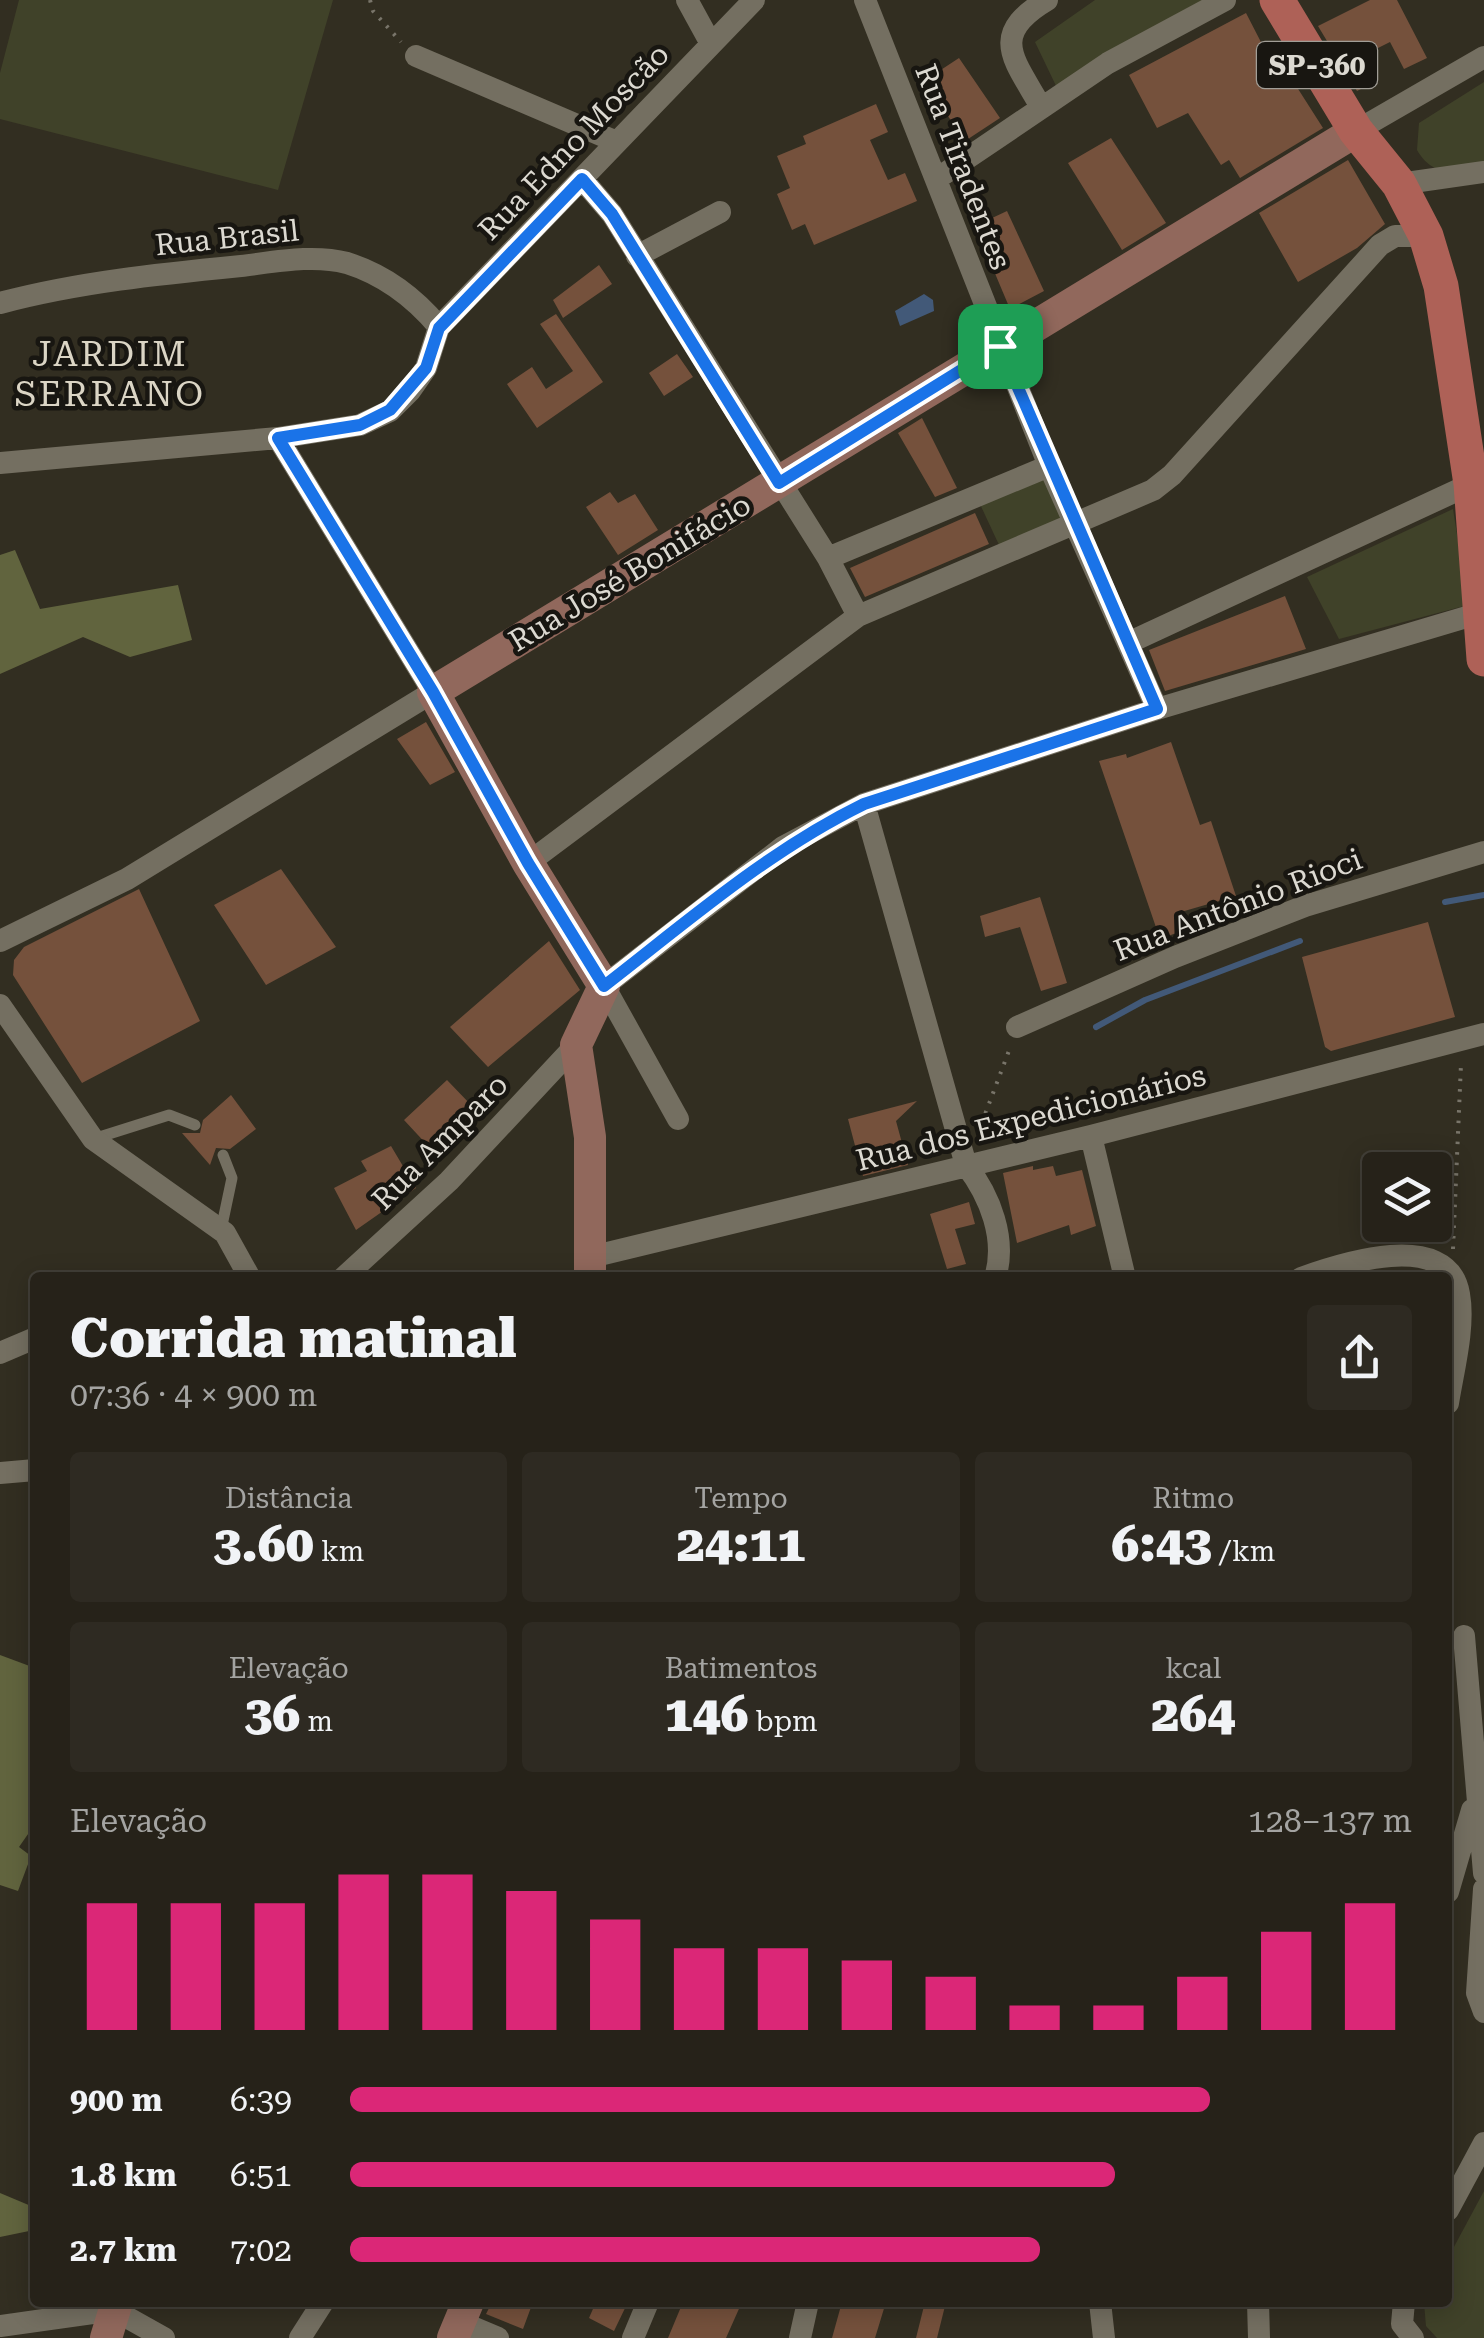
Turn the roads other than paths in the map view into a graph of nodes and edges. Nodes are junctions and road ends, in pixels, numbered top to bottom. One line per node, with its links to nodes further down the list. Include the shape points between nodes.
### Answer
1 (686, 0): 7 (street)
2 (754, 0): 7 (street, Rua Edno Moscão)
3 (864, 0): 14 (street, Rua Tiradentes)
4 (1048, 0): 10 (street, via 1018,20 1010,41)
5 (1225, 0): 10 (street)
6 (1277, 0): 11 (main road, SP-360)
7 (710, 42): 12 (street, Rua Edno Moscão)
8 (416, 56): 12 (street)
9 (1484, 57): 11 (street)
10 (1042, 106): 14 (street)
11 (1356, 131): 16 (main road, SP-360); 22 (main road, Rua José Bonifácio)
12 (617, 142): 15 (street, Rua Edno Moscão)
13 (1484, 172): 16 (street)
14 (938, 178): 22 (street, Rua Tiradentes)
15 (582, 179): 19 (street); 21 (street, Rua Edno Moscão)
16 (1399, 184): 18 (main road, SP-360)
17 (720, 212): 19 (street)
18 (1426, 236): 27 (main road, SP-360); 28 (street, via 1387,240 1172,475)
19 (638, 256): 26 (street)
20 (0, 303): 21 (street, Rua Brasil, via 157,274 312,259 383,277)
21 (439, 328): 23 (street, via 426,368 390,410 360,425)
22 (1000, 346): 25 (street, Rua Tiradentes); 26 (main road, Rua José Bonifácio)
23 (278, 438): 24 (street); 34 (street)
24 (0, 463)
25 (1050, 466): 28 (street, Rua Tiradentes); 29 (street)
26 (779, 483): 29 (street); 34 (main road, Rua José Bonifácio)
27 (1471, 484): 30 (main road, SP-360); 32 (street)
28 (1077, 526): 31 (street); 32 (street)
29 (828, 558): 31 (street)
30 (1480, 613): 33 (main road, SP-360); 35 (street)
31 (858, 616): 38 (street)
32 (1128, 643): 35 (street)
33 (1484, 656)
34 (433, 692): 38 (main road); 39 (street, Rua José Bonifácio, via 128,879)
35 (1157, 709): 36 (street)
36 (864, 804): 40 (street, via 783,848); 50 (street)
37 (1484, 852): 42 (street, Rua Antônio Rioci, via 1304,906)
38 (528, 863): 40 (main road)
39 (0, 941)
40 (604, 986): 44 (main road); 45 (street)
41 (0, 1006): 48 (street)
42 (1018, 1028)
43 (1473, 1036): 47 (street, Rua dos Expedicionários)
44 (576, 1045): 52 (main road, via 590,1137); 54 (street, Rua Amparo, via 449,1182)
45 (678, 1119)
46 (195, 1126): 48 (lane, via 168,1115)
47 (1091, 1136): 50 (street, Rua dos Expedicionários); 56 (street)
48 (93, 1139): 51 (street)
49 (224, 1155): 51 (lane, via 232,1178)
50 (966, 1166): 52 (street, Rua dos Expedicionários); 55 (street, via 984,1188 999,1239)
51 (221, 1230): 53 (street)
52 (590, 1267)
53 (246, 1272)
54 (350, 1272)
55 (996, 1272)
56 (1124, 1272)
57 (1318, 1272): 58 (street, via 1400,1254)
58 (1448, 1272)
59 (1452, 1274): 62 (street, via 1459,1309)
60 (30, 1340): 61 (street)
61 (0, 1353)
62 (1452, 1369)
63 (30, 1470): 64 (street)
64 (0, 1473)
65 (1465, 1636): 66 (street)
66 (1475, 1796): 67 (street); 68 (street)
67 (1484, 1873)
68 (1452, 1878)
69 (1484, 1888): 70 (street, via 1477,1993)
70 (1484, 2012)
71 (1484, 2143): 72 (street)
72 (1452, 2203)
73 (319, 2307): 83 (street)
74 (646, 2307): 85 (street)
75 (807, 2307): 86 (street)
76 (1101, 2307): 87 (street)
77 (1258, 2307): 88 (street)
78 (1404, 2307): 89 (street, via 1402,2324)
79 (462, 2315): 84 (street)
80 (113, 2317): 81 (street); 82 (street)
81 (0, 2326)
82 (164, 2338)
83 (300, 2338)
84 (498, 2338)
85 (632, 2338)
86 (800, 2338)
87 (1104, 2338)
88 (1259, 2338)
89 (1413, 2338)

